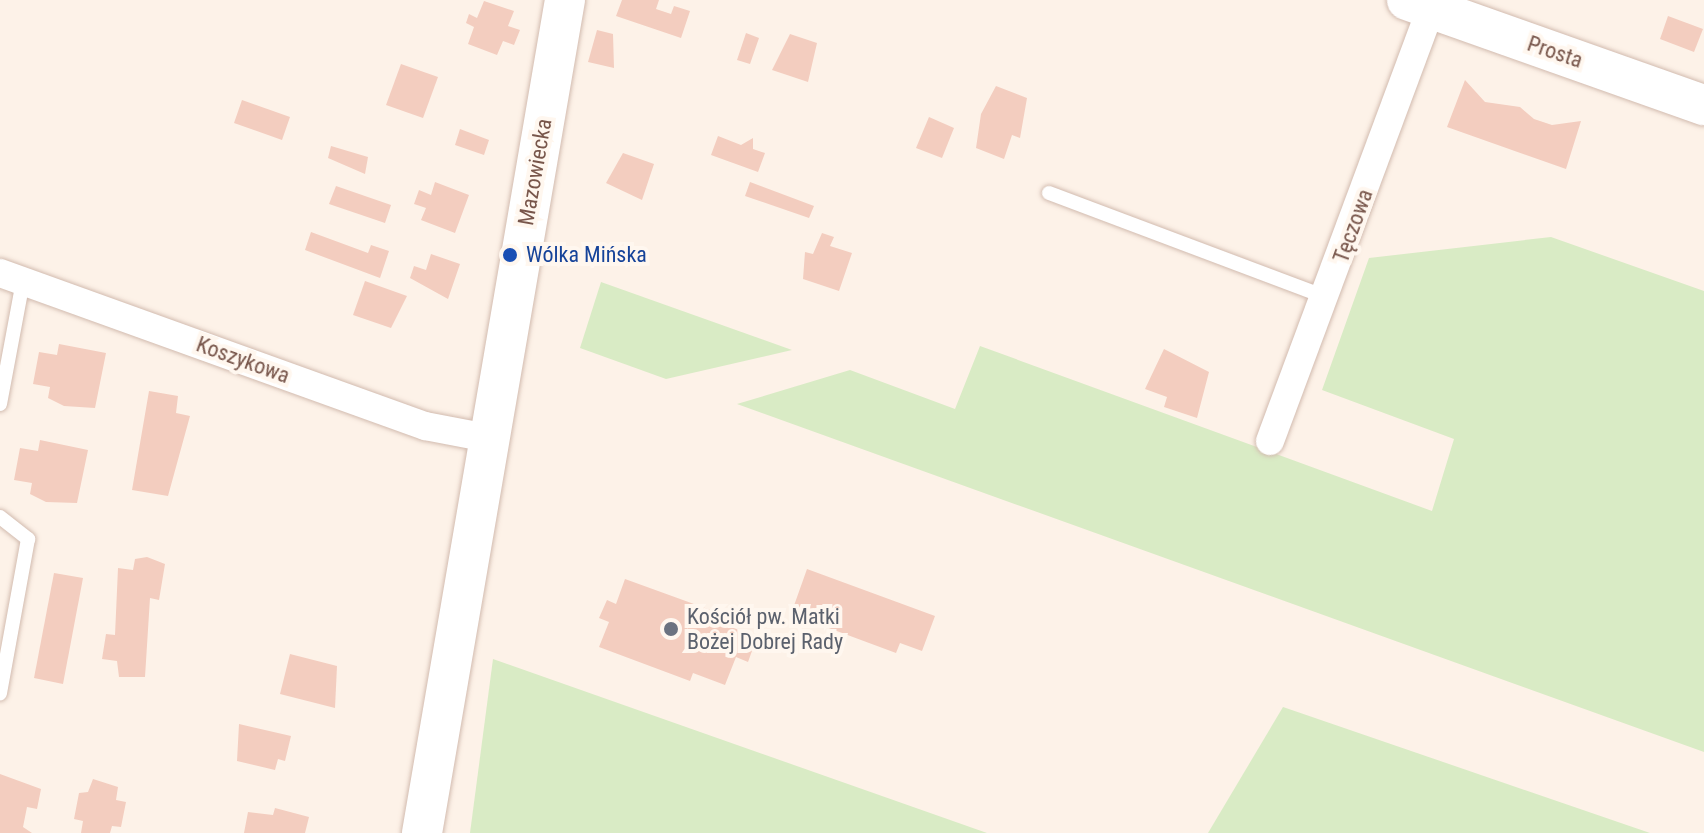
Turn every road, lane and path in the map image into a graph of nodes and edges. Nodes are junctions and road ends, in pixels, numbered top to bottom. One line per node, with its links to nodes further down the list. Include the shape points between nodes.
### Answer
1 (565, 0): 8 (street, Mazowiecka)
2 (1419, 4): 3 (street, Prosta); 6 (street, Tęczowa)
3 (1704, 105)
4 (1049, 193): 6 (lane)
5 (12, 277): 7 (lane); 8 (street, Koszykowa, via 425,426)
6 (1326, 297): 9 (street, Tęczowa)
7 (0, 404)
8 (488, 438): 12 (street, Mazowiecka)
9 (1270, 441)
10 (0, 517): 11 (lane, via 28,539)
11 (0, 693)
12 (422, 833)

